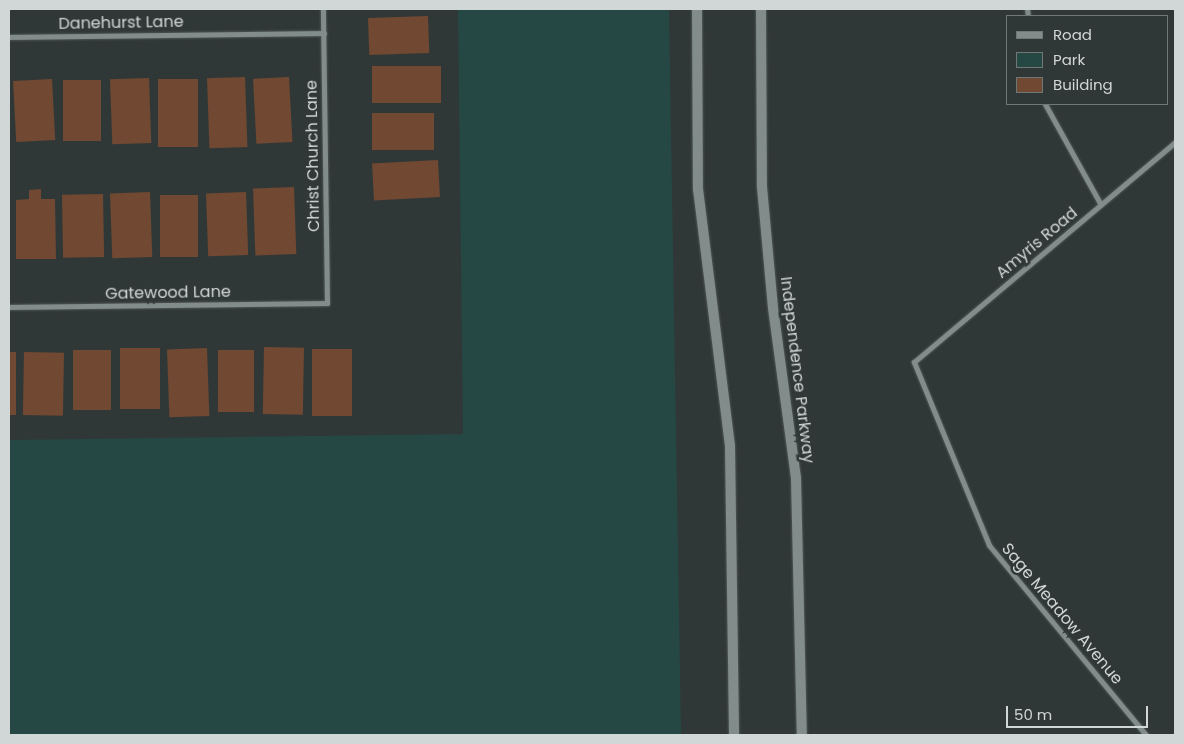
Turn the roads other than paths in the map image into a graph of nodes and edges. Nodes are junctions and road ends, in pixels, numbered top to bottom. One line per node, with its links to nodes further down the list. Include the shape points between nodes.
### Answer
1 (323, 9): 4 (street, Christ Church Lane)
2 (697, 9): 12 (main road, via 698,189 730,446)
3 (761, 9): 13 (main road, Independence Parkway, via 762,187 773,308 796,478)
4 (324, 34): 5 (street, Danehurst Lane); 9 (street, Christ Church Lane)
5 (9, 37)
6 (1046, 105): 8 (street)
7 (1175, 142): 8 (street, Amyris Road)
8 (1100, 205): 11 (street, Amyris Road)
9 (327, 303): 10 (street, Gatewood Lane)
10 (9, 307)
11 (914, 362): 14 (street, Sage Meadow Avenue, via 989,545)
12 (734, 735)
13 (802, 735)
14 (1146, 735)

